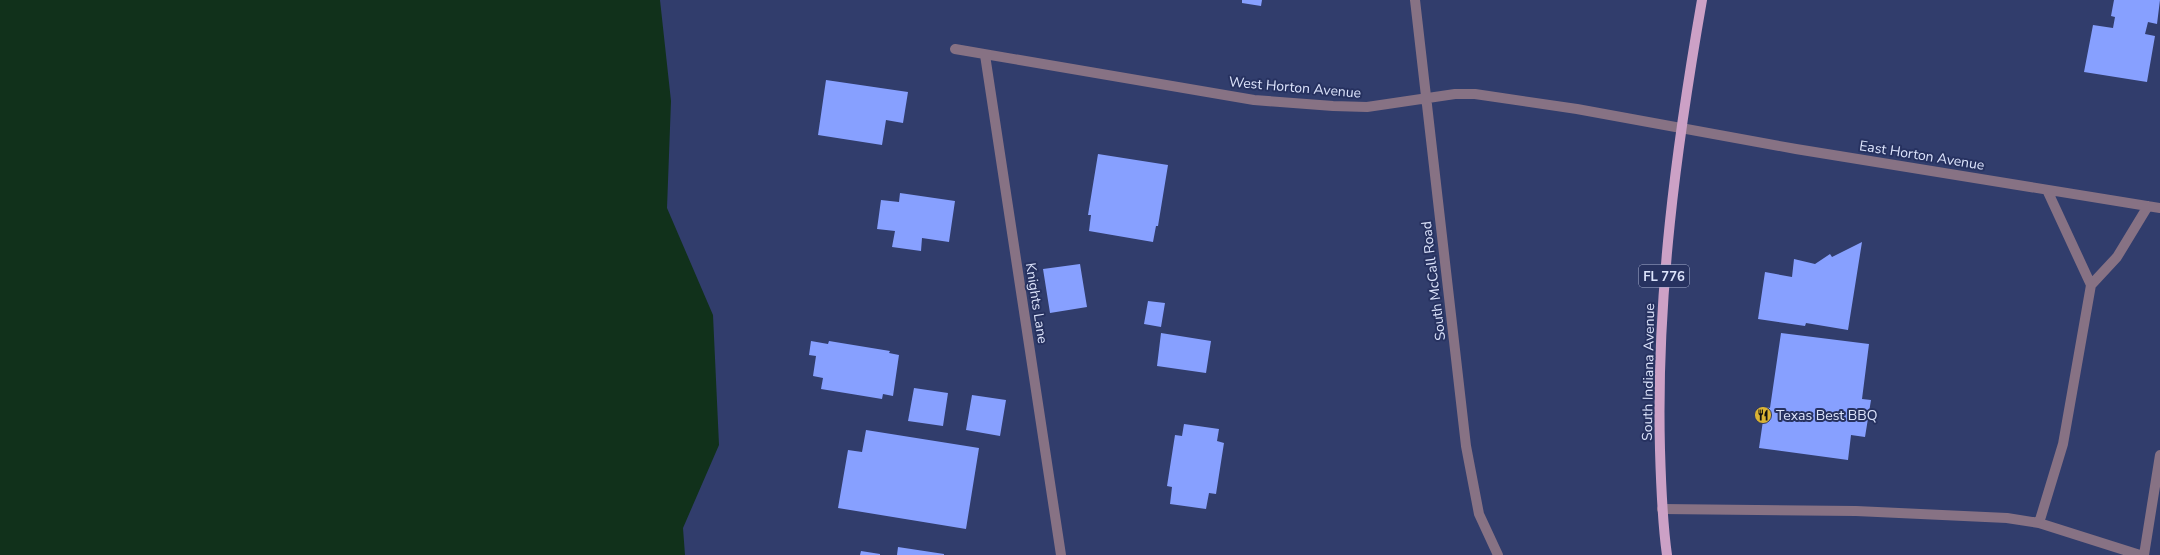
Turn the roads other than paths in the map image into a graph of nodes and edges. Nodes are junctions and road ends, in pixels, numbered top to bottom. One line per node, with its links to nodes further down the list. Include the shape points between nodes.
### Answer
1 (1415, 0): 5 (street, South McCall Road)
2 (1702, 0): 6 (main road, South Indiana Avenue / FL 776)
3 (955, 49): 4 (street, West Horton Avenue)
4 (986, 55): 5 (street, West Horton Avenue, via 1254,100 1367,107); 14 (street, Knights Lane)
5 (1426, 98): 6 (street, West Horton Avenue, via 1475,94); 15 (street, South McCall Road, via 1466,446 1479,514)
6 (1680, 127): 7 (street, East Horton Avenue, via 1796,149); 12 (main road, South Indiana Avenue / FL 776, via 1665,268 1658,390)
7 (2047, 190): 8 (street, East Horton Avenue); 10 (street)
8 (2148, 206): 9 (street, East Horton Avenue); 10 (street, via 2117,257)
9 (2160, 208)
10 (2090, 285): 13 (street, via 2063,444)
11 (2160, 455): 18 (street)
12 (1662, 509): 13 (street, via 1892,512 2007,518); 16 (main road, South Indiana Avenue / FL 776)
13 (2039, 523): 17 (street)
14 (1061, 555)
15 (1498, 555)
16 (1667, 555)
17 (2140, 555)
18 (2144, 555)

